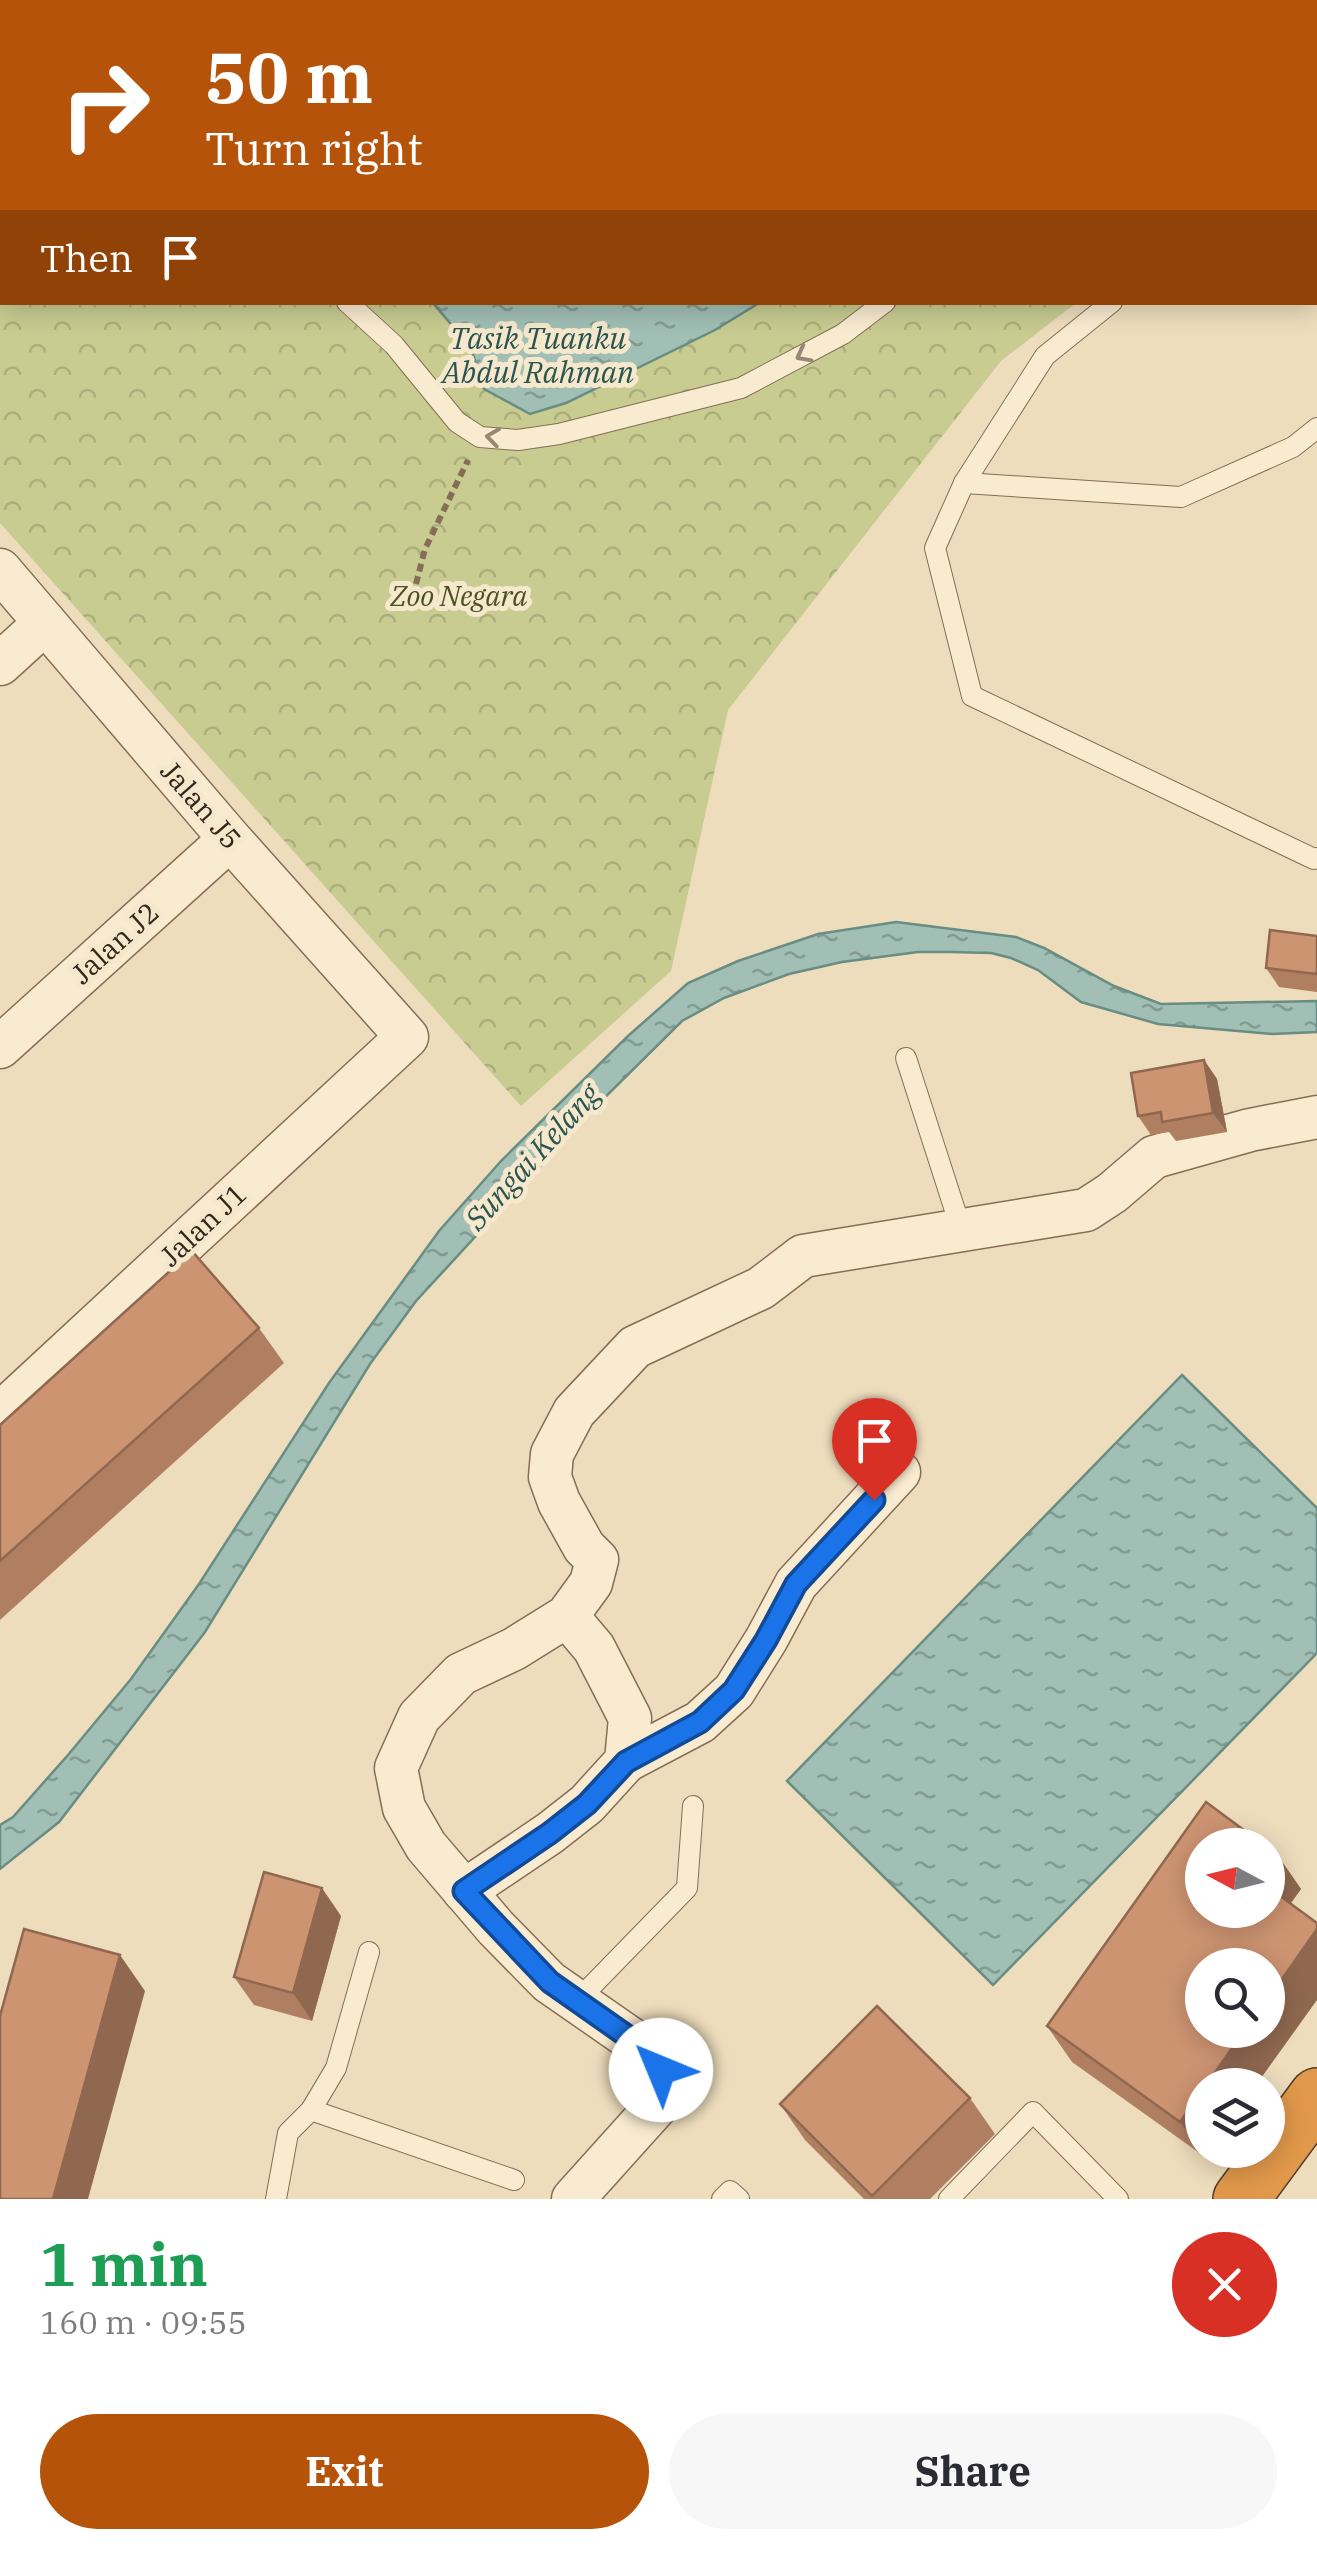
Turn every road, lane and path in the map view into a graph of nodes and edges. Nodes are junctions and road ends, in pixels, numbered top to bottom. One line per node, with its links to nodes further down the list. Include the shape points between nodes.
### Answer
1 (350, 305): 5 (lane, via 394,345 457,422)
2 (881, 305): 5 (lane, one-way to 5, via 843,334 741,388 559,434)
3 (1108, 305): 6 (lane, via 1045,356)
4 (1317, 428): 6 (lane, via 1293,446 1180,497)
5 (480, 437): 8 (path, via 425,549)
6 (964, 483): 12 (lane, via 935,548 972,696)
7 (0, 570): 9 (street, Jalan J5)
8 (416, 584)
9 (45, 623): 10 (street); 11 (street, Jalan J5)
10 (0, 664)
11 (230, 839): 13 (street, Jalan J5); 14 (street, Jalan J2)
12 (1317, 858)
13 (407, 1037): 18 (street, Jalan J1)
14 (0, 1047)
15 (906, 1058): 17 (lane)
16 (1317, 1117): 17 (street, via 1154,1157 1086,1210)
17 (962, 1230): 20 (street, via 803,1256 762,1288 634,1347 574,1412 552,1454 550,1477 559,1502 597,1560 591,1584)
18 (0, 1414)
19 (899, 1472): 21 (street, via 796,1584 734,1690 700,1722)
20 (568, 1616): 21 (street, via 594,1648 630,1718); 23 (street, via 461,1674 419,1717 396,1768 404,1808)
21 (626, 1762): 23 (street, via 575,1814)
22 (692, 1806): 25 (lane, via 687,1888)
23 (464, 1891): 25 (street, via 550,1982)
24 (369, 1952): 27 (lane, via 336,2068)
25 (577, 2001): 31 (street, via 644,2048 661,2070 662,2100)
26 (1317, 2096): 36 (highway)
27 (311, 2110): 29 (lane); 30 (lane, via 288,2133)
28 (1317, 2113): 37 (highway)
29 (514, 2180)
30 (276, 2199)
31 (573, 2199)
32 (722, 2199): 33 (lane, via 730,2190)
33 (738, 2199)
34 (949, 2199): 35 (lane, via 1033,2112)
35 (1118, 2199)
36 (1241, 2199)
37 (1286, 2199)

